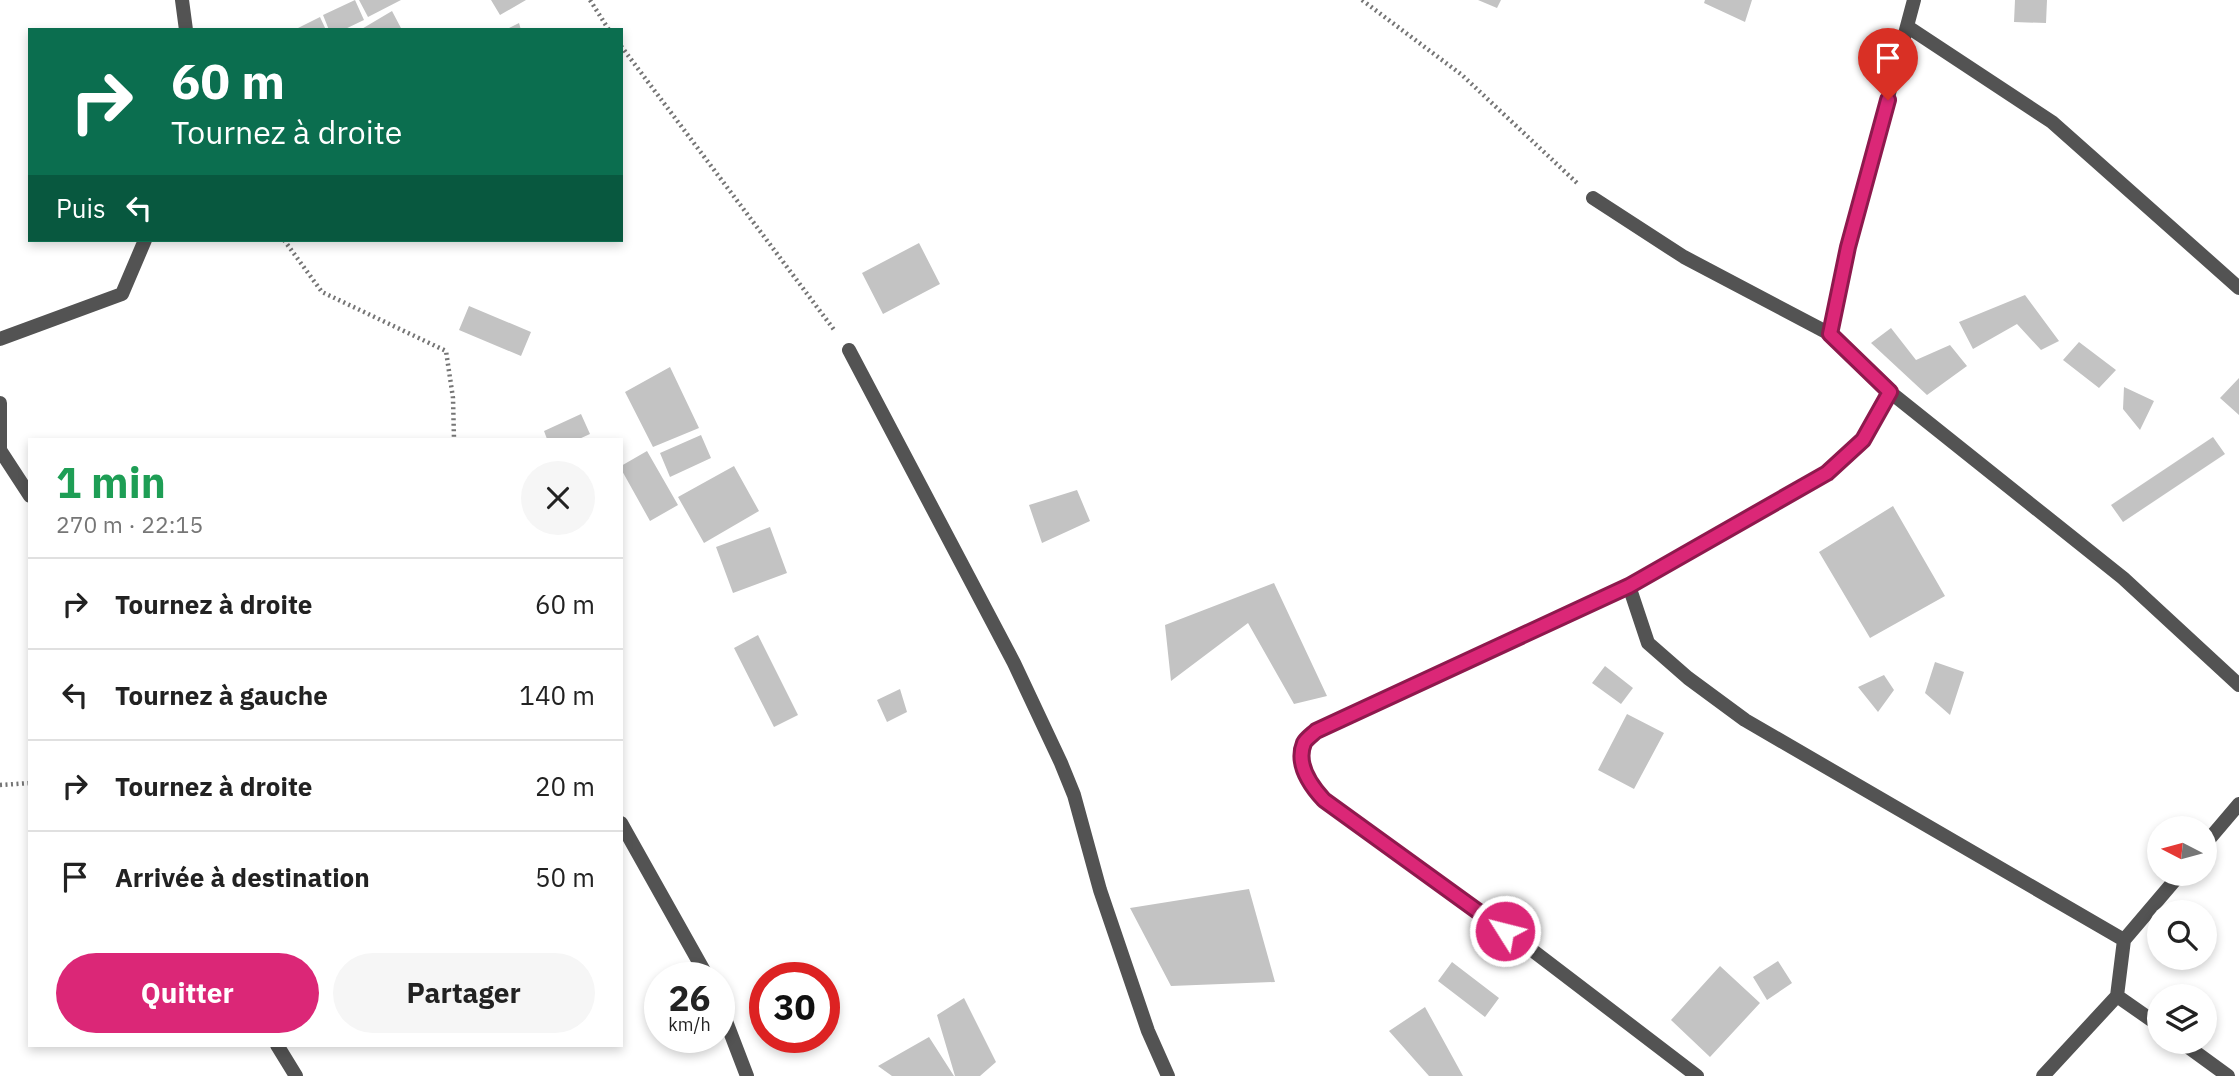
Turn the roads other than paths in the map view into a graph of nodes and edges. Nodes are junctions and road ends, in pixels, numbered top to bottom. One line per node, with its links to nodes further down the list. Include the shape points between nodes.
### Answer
1 (182, 0): 4 (street)
2 (1914, 0): 3 (street)
3 (1908, 27): 7 (street, via 2052,121); 8 (street, via 1848,247)
4 (186, 28)
5 (1593, 198): 8 (street, via 1684,257)
6 (144, 242): 9 (street, via 122,294)
7 (2239, 288)
8 (1830, 334): 11 (street)
9 (0, 339)
10 (849, 350): 30 (street, via 1014,663 1061,763 1148,1031)
11 (1890, 392): 15 (street, via 1863,440 1827,473); 16 (street, via 2123,578)
12 (0, 403): 13 (street)
13 (0, 450): 14 (street)
14 (28, 493)
15 (1629, 586): 21 (street, via 1648,643 1745,720); 31 (street, via 1316,731 1304,743 1302,762 1309,783 1324,800)
16 (2239, 685)
17 (2239, 804): 19 (street)
18 (623, 827): 22 (street)
19 (2217, 831)
20 (2169, 886): 21 (street)
21 (2124, 940): 23 (street)
22 (699, 962)
23 (2117, 996): 24 (street); 32 (street)
24 (2147, 1017)
25 (735, 1045): 29 (street)
26 (278, 1047): 28 (street)
27 (2198, 1054): 33 (street)
28 (296, 1076)
29 (747, 1076)
30 (1168, 1076)
31 (1697, 1076)
32 (2043, 1076)
33 (2228, 1076)

